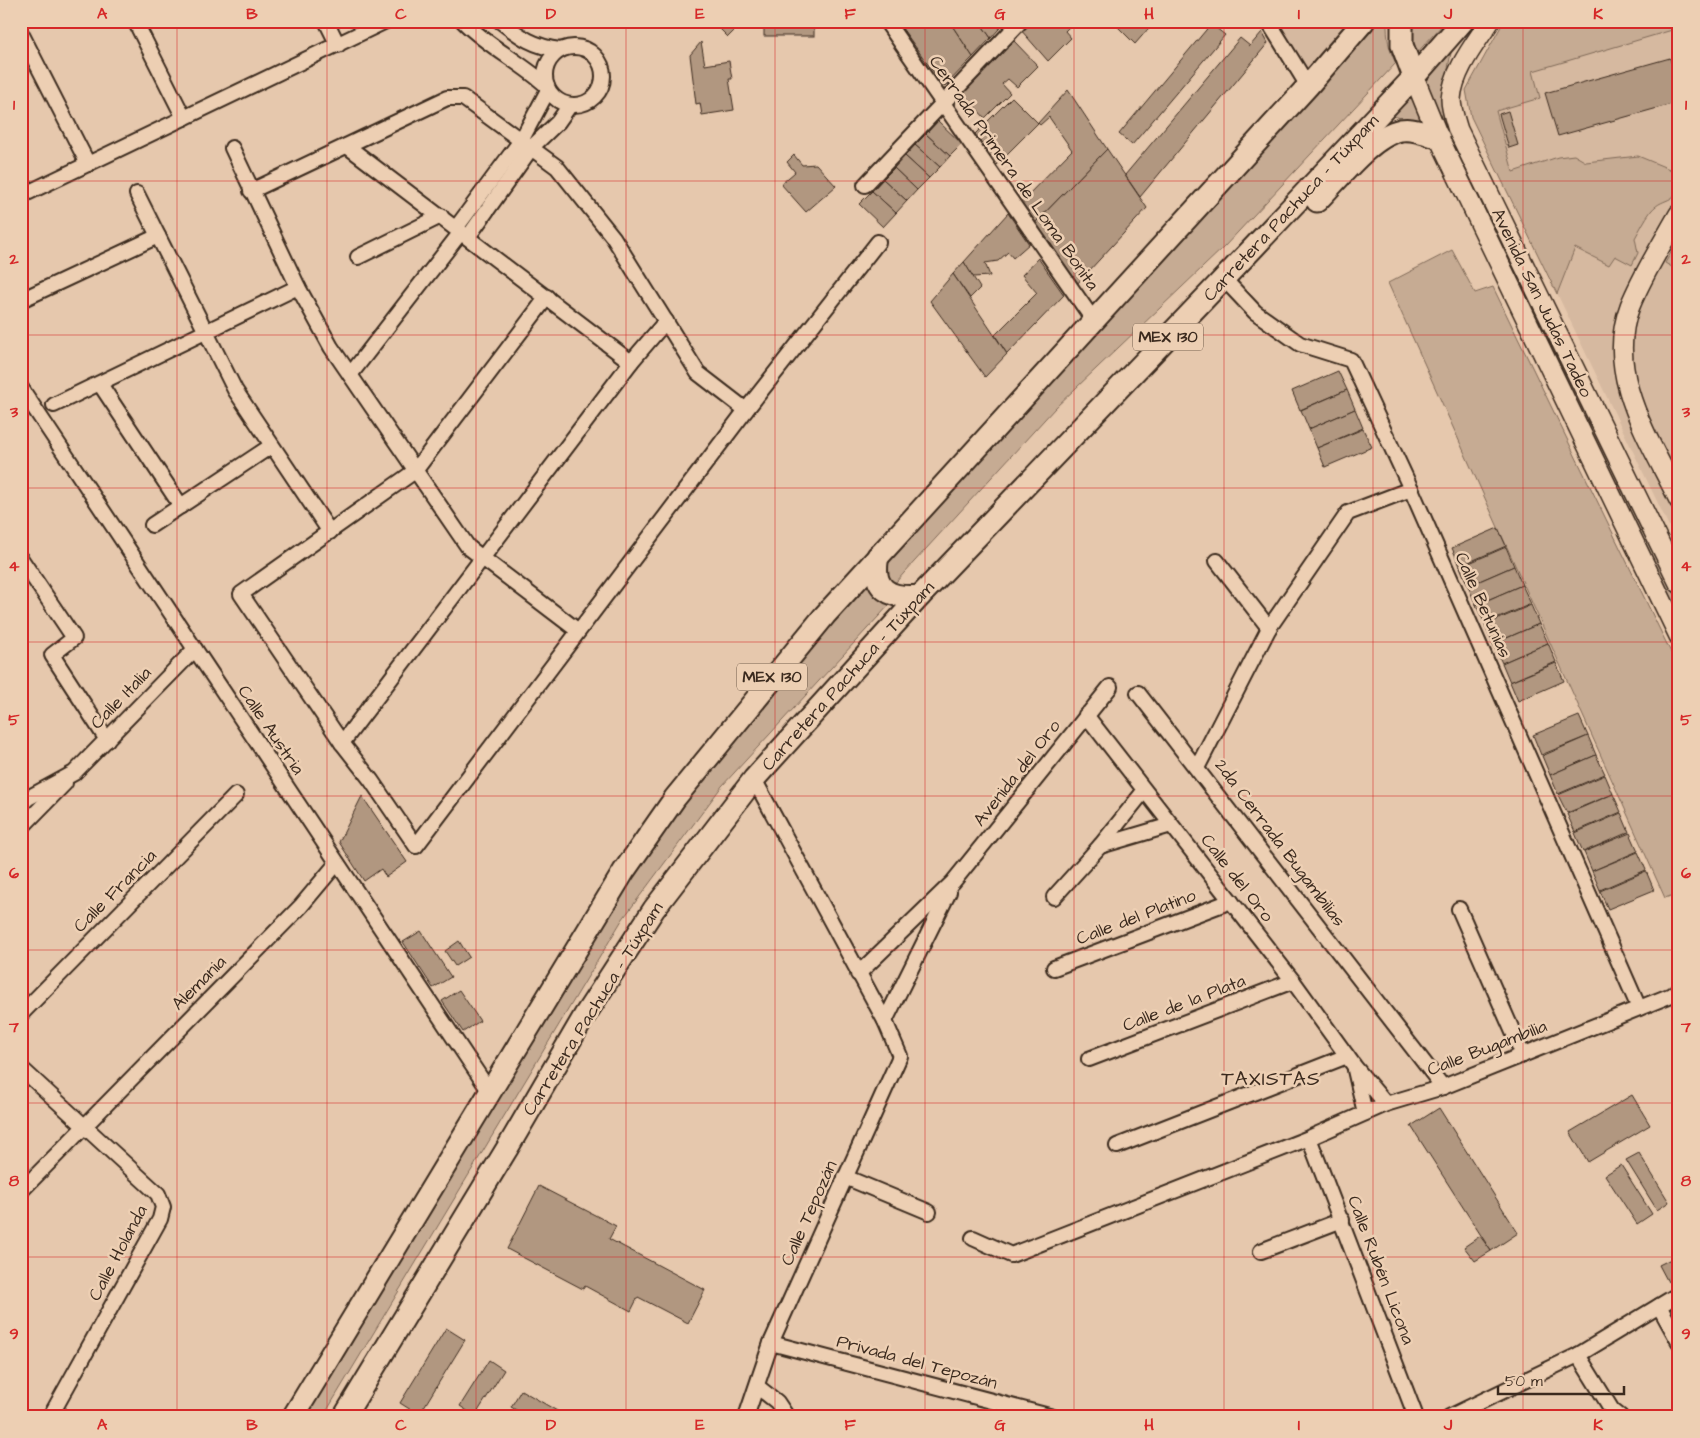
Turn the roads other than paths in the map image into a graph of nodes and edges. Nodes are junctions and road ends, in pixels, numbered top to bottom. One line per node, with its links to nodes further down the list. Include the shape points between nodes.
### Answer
1 (135, 21): 21 (street)
2 (326, 21): 14 (street)
3 (386, 21): 14 (street)
4 (463, 21): 18 (street)
5 (500, 21): 15 (street, via 527,42)
6 (886, 21): 19 (street, Cerrada Primera de Loma Bonita)
7 (1021, 21): 19 (street)
8 (1268, 21): 17 (street)
9 (1364, 21): 17 (main road, MEX 130)
10 (1402, 21): 16 (main road, via 1402,45)
11 (1463, 21): 16 (main road, Carretera Pachuca - Túxpam / MEX 130)
12 (1490, 21): 22 (street, Avenida San Judas Tadeo, via 1458,74 1451,98)
13 (21, 33): 27 (street)
14 (338, 44): 21 (street)
15 (560, 50): 18 (street, via 548,63 545,72); 20 (street, via 579,47 589,50 602,66 603,81 597,94 589,101)
16 (1414, 77): 23 (street, Avenida San Judas Tadeo); 37 (main road, Carretera Pachuca - Túxpam / MEX 130)
17 (1308, 86): 44 (main road, MEX 130)
18 (548, 88): 20 (street, via 562,102); 24 (street)
19 (943, 103): 28 (street); 44 (street, Cerrada Primera de Loma Bonita)
20 (570, 105): 24 (street, via 558,122)
21 (184, 118): 27 (street)
22 (1458, 130): 23 (street); 63 (street, Avenida San Judas Tadeo)
23 (1439, 138): 37 (main road, via 1402,130 1383,138 1370,147 1294,224); 67 (street, Avenida San Judas Tadeo)
24 (527, 143): 25 (street, via 456,96); 34 (street); 43 (street, via 558,167 581,194 613,237)
25 (347, 146): 29 (street); 33 (street)
26 (232, 148): 29 (street)
27 (88, 164): 31 (street)
28 (865, 185)
29 (251, 191): 40 (street)
30 (137, 194): 35 (street)
31 (21, 196)
32 (1679, 214): 55 (street, via 1638,288 1622,344 1626,383 1632,403)
33 (441, 216): 34 (street); 38 (street)
34 (462, 232): 41 (street); 47 (street)
35 (158, 236): 42 (street); 45 (street)
36 (878, 242): 51 (street)
37 (1254, 247): 39 (main road, Carretera Pachuca - Túxpam / MEX 130)
38 (358, 256)
39 (1224, 279): 54 (street, Calle Betunias, via 1255,312 1300,344 1351,360); 64 (main road, Carretera Pachuca - Túxpam / MEX 130)
40 (298, 287): 45 (street); 47 (street)
41 (546, 297): 46 (street); 53 (street)
42 (21, 300)
43 (666, 321): 46 (street); 51 (street, via 698,373)
44 (1094, 321): 59 (main road, MEX 130)
45 (206, 332): 48 (street); 52 (street, via 235,390)
46 (631, 362): 61 (street)
47 (350, 376): 53 (street)
48 (100, 384): 50 (street); 56 (street)
49 (21, 388): 68 (street, Calle Austria)
50 (54, 405)
51 (746, 410): 66 (street)
52 (270, 446): 56 (street); 58 (street)
53 (415, 471): 58 (street); 61 (street, via 468,548)
54 (1411, 488): 65 (street, 2da Cerrada Bugambilias, via 1348,513); 92 (street, Calle Betunias)
55 (1679, 500)
56 (181, 506): 57 (street)
57 (152, 525)
58 (330, 532): 73 (street, via 241,594)
59 (878, 556): 64 (main road, via 875,571 887,592 901,598); 100 (main road, MEX 130, via 778,670 675,798 624,871)
60 (21, 559): 72 (street, via 74,638 52,654)
61 (481, 559): 66 (street); 73 (street)
62 (1217, 561): 65 (street)
63 (1679, 583)
64 (920, 596): 76 (main road, Carretera Pachuca - Túxpam / MEX 130)
65 (1269, 628): 74 (street, 2da Cerrada Bugambilias)
66 (577, 630): 73 (street, via 416,846)
67 (1679, 636)
68 (195, 649): 72 (street, Calle Italia); 83 (street, Calle Austria)
69 (1110, 687): 71 (street, Avenida del Oro)
70 (1138, 693): 74 (street)
71 (1086, 715): 77 (street, Calle del Oro); 84 (street, Avenida del Oro)
72 (107, 740): 75 (street, Calle Italia)
73 (342, 743)
74 (1197, 768): 99 (street, 2da Cerrada Bugambilias)
75 (74, 773): 79 (street, Calle Italia); 81 (street, Calle Italia)
76 (754, 780): 89 (street); 120 (main road, Carretera Pachuca - Túxpam / MEX 130, via 654,909 585,1015)
77 (1144, 791): 80 (street, Calle del Oro); 82 (street)
78 (236, 795): 93 (street, Calle Francia)
79 (24, 797)
80 (1171, 825): 82 (street); 86 (street, Calle del Oro)
81 (21, 828)
82 (1100, 846): 85 (street)
83 (337, 863): 100 (street, Calle Austria); 103 (street, Alemania, via 301,906)
84 (954, 882): 89 (street, Avenida del Oro); 94 (street, Avenida del Oro)
85 (1054, 897)
86 (1231, 901): 88 (street, Calle del Platino); 90 (street, Calle del Oro)
87 (1459, 909): 95 (street)
88 (1054, 968)
89 (858, 974): 94 (street)
90 (1293, 981): 96 (street, Calle de la Plata); 97 (street, Calle del Oro)
91 (1679, 992): 92 (street, Calle Bugambilia)
92 (1639, 1008): 95 (street, Calle Bugambilia)
93 (21, 1014)
94 (885, 1021): 106 (street, Calle Tepozán, via 900,1056)
95 (1523, 1055): 99 (street, Calle Bugambilia)
96 (1089, 1059)
97 (1351, 1061): 101 (street, Calle del Oro); 102 (street, Calle del Oro); 105 (street)
98 (21, 1068): 103 (street)
99 (1443, 1087): 101 (street, Calle Bugambilia)
100 (490, 1092): 119 (main road, MEX 130)
101 (1386, 1104): 102 (street, Calle Bugambilia)
102 (1364, 1113): 104 (street, Calle Bugambilia)
103 (83, 1126): 107 (street, Alemania); 118 (street, Calle Holanda, via 158,1194 164,1207)
104 (1309, 1138): 109 (street, Calle Rubén Licona); 110 (street, Calle Bugambilia, via 1011,1255)
105 (1117, 1146)
106 (845, 1177): 108 (street); 115 (street, Calle Tepozán)
107 (21, 1191)
108 (930, 1212)
109 (1342, 1220): 111 (street); 124 (street, Calle Rubén Licona)
110 (973, 1238)
111 (1261, 1251)
112 (1679, 1294): 113 (street)
113 (1659, 1306): 114 (street); 116 (street)
114 (1679, 1342)
115 (771, 1343): 117 (street, Calle Tepozán); 123 (street, Privada del Tepozán)
116 (1578, 1354): 125 (street); 126 (street, via 1612,1410)
117 (758, 1387): 121 (street, Calle Tepozán); 122 (street, via 776,1402)
118 (50, 1417)
119 (293, 1417)
120 (344, 1417)
121 (746, 1417)
122 (787, 1417)
123 (1053, 1417)
124 (1416, 1417)
125 (1449, 1417)
126 (1621, 1417)

